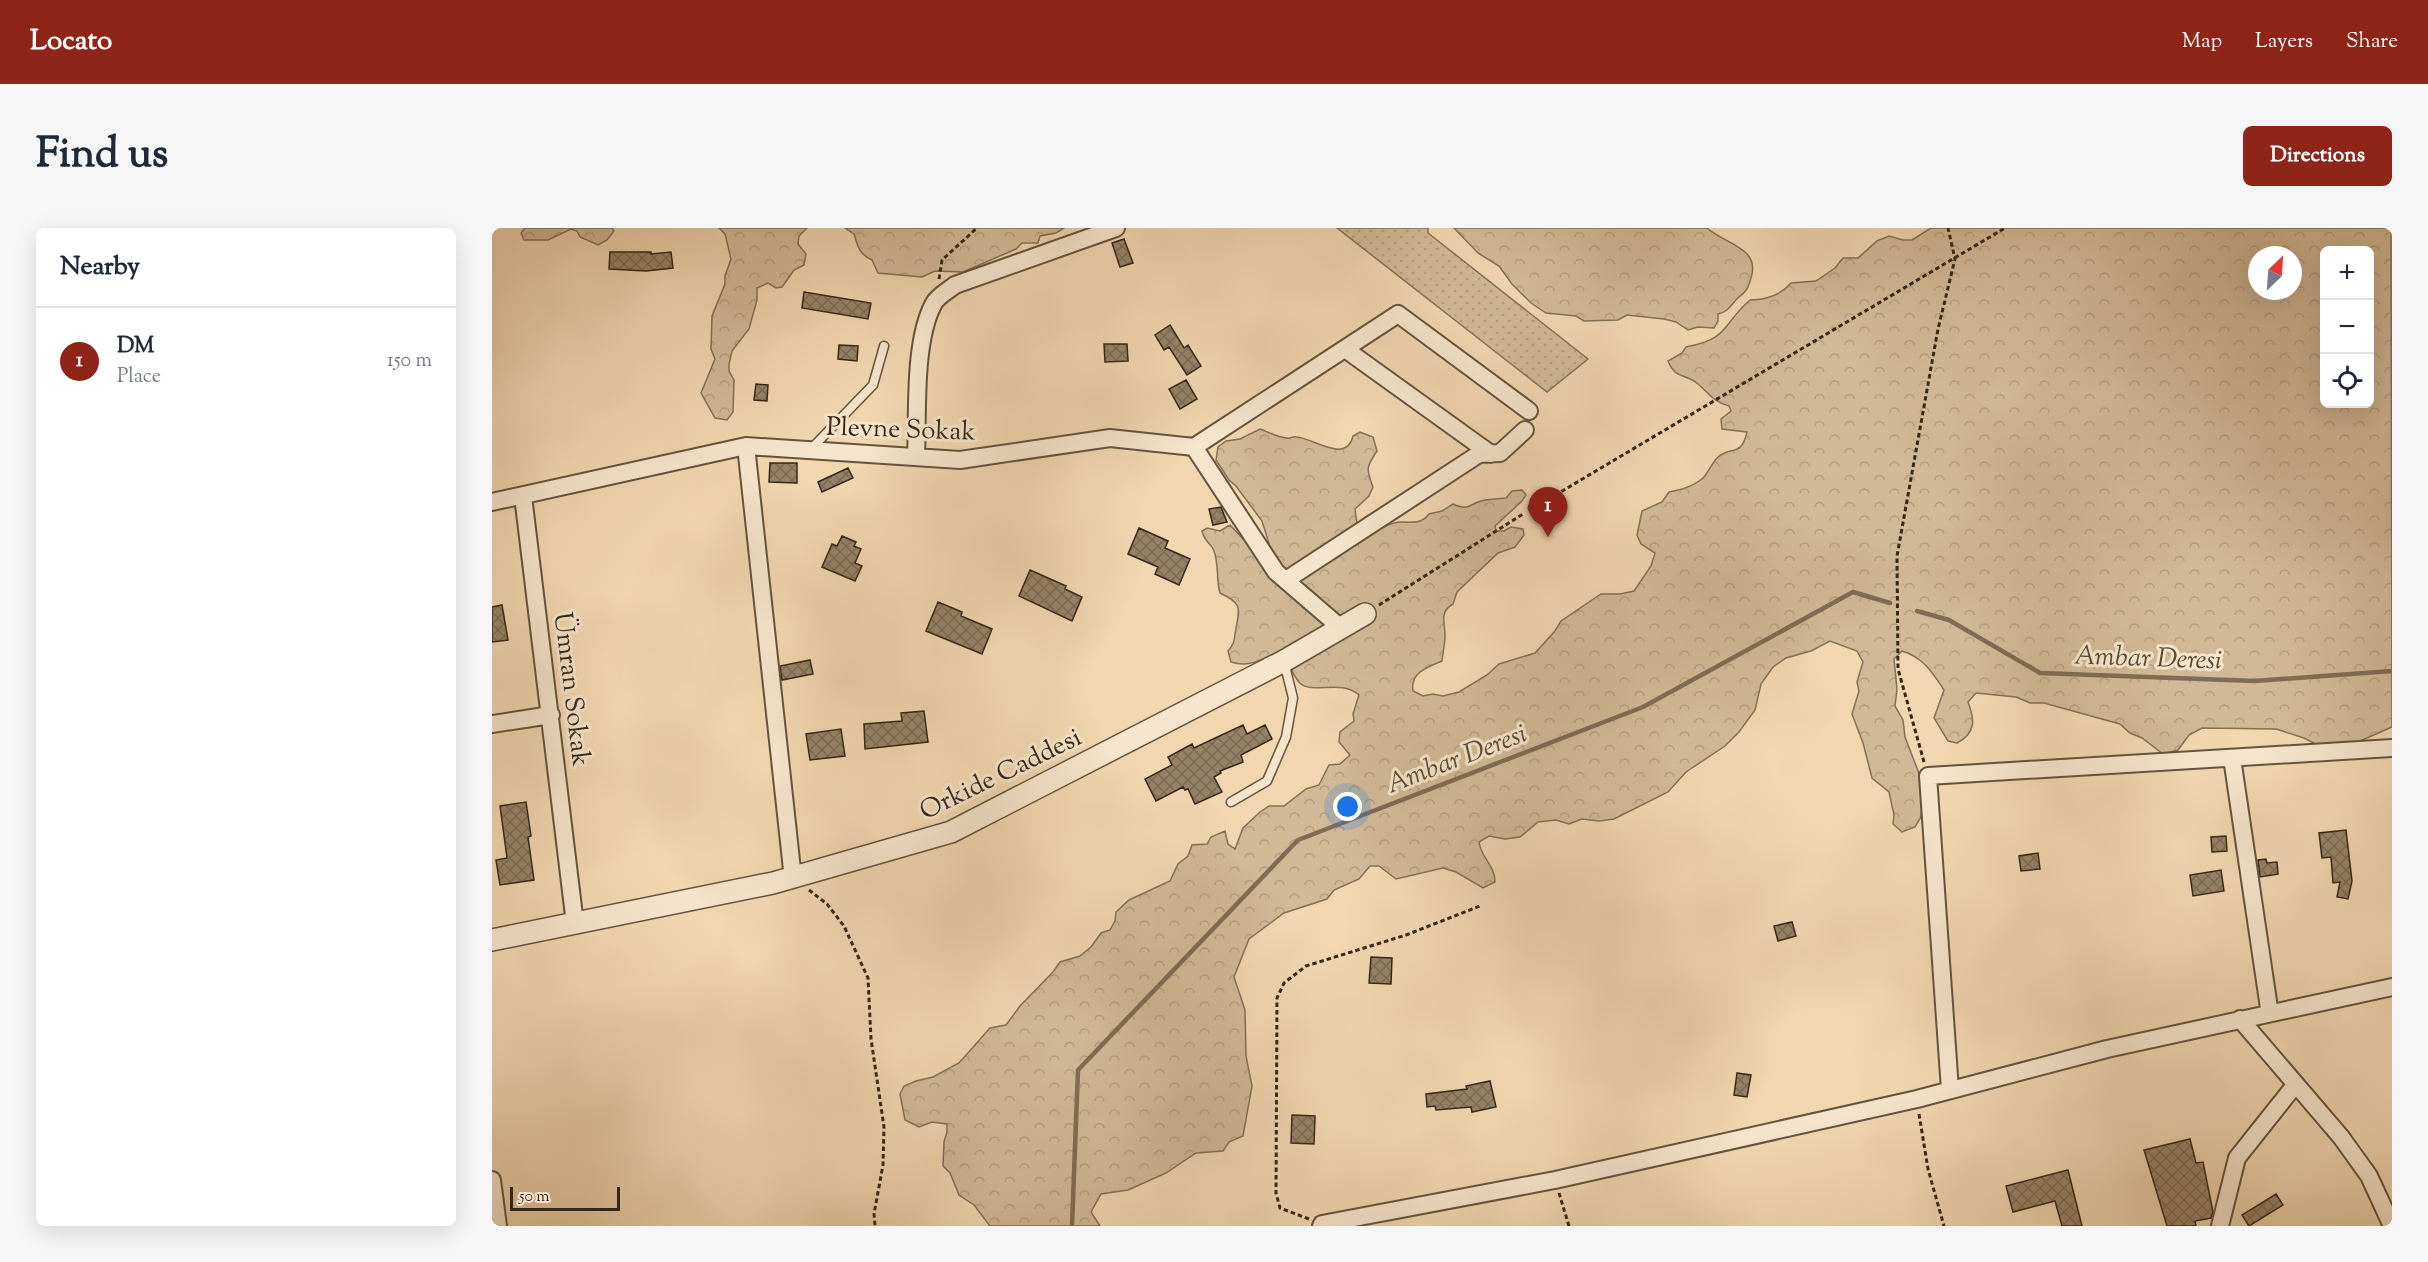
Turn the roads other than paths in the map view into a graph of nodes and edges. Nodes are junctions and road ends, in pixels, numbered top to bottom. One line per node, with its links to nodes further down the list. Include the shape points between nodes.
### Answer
1 (1116, 228): 10 (street, via 955,285 934,302 919,366)
2 (884, 346): 8 (lane, via 873,386)
3 (1345, 349): 4 (street, via 1398,314); 7 (street); 9 (street)
4 (1529, 411)
5 (1525, 430): 9 (street, via 1500,453)
6 (746, 446): 8 (street, Plevne Sokak); 11 (street, Plevne Sokak); 22 (street)
7 (1194, 447): 10 (street, Plevne Sokak, via 1110,438 960,460); 13 (street, via 1276,572)
8 (809, 450): 10 (street, Plevne Sokak)
9 (1491, 453): 13 (street, via 1479,454)
10 (916, 457)
11 (523, 496): 12 (street, Plevne Sokak); 17 (street, Ümran Sokak)
12 (492, 502)
13 (1286, 580): 15 (street)
14 (1365, 614): 15 (street, Orkide Caddesi)
15 (1341, 628): 16 (street, Orkide Caddesi)
16 (1284, 661): 21 (lane, via 1293,698 1286,737 1267,781); 22 (street, Orkide Caddesi, via 951,832)
17 (551, 715): 18 (street); 23 (street, Ümran Sokak)
18 (492, 724)
19 (2392, 748): 20 (street)
20 (2232, 758): 26 (street); 29 (street, via 1928,776)
21 (1231, 802)
22 (793, 879): 23 (street, Orkide Caddesi)
23 (575, 924): 24 (street, Orkide Caddesi)
24 (492, 940)
25 (2392, 987): 27 (street)
26 (2269, 1008)
27 (2240, 1019): 28 (street); 29 (street)
28 (2295, 1085): 33 (street, via 2237,1158); 34 (street, via 2369,1176)
29 (1950, 1090): 31 (street, via 1555,1180)
30 (492, 1180): 32 (street)
31 (1322, 1225)
32 (498, 1226)
33 (2220, 1226)
34 (2392, 1226)

